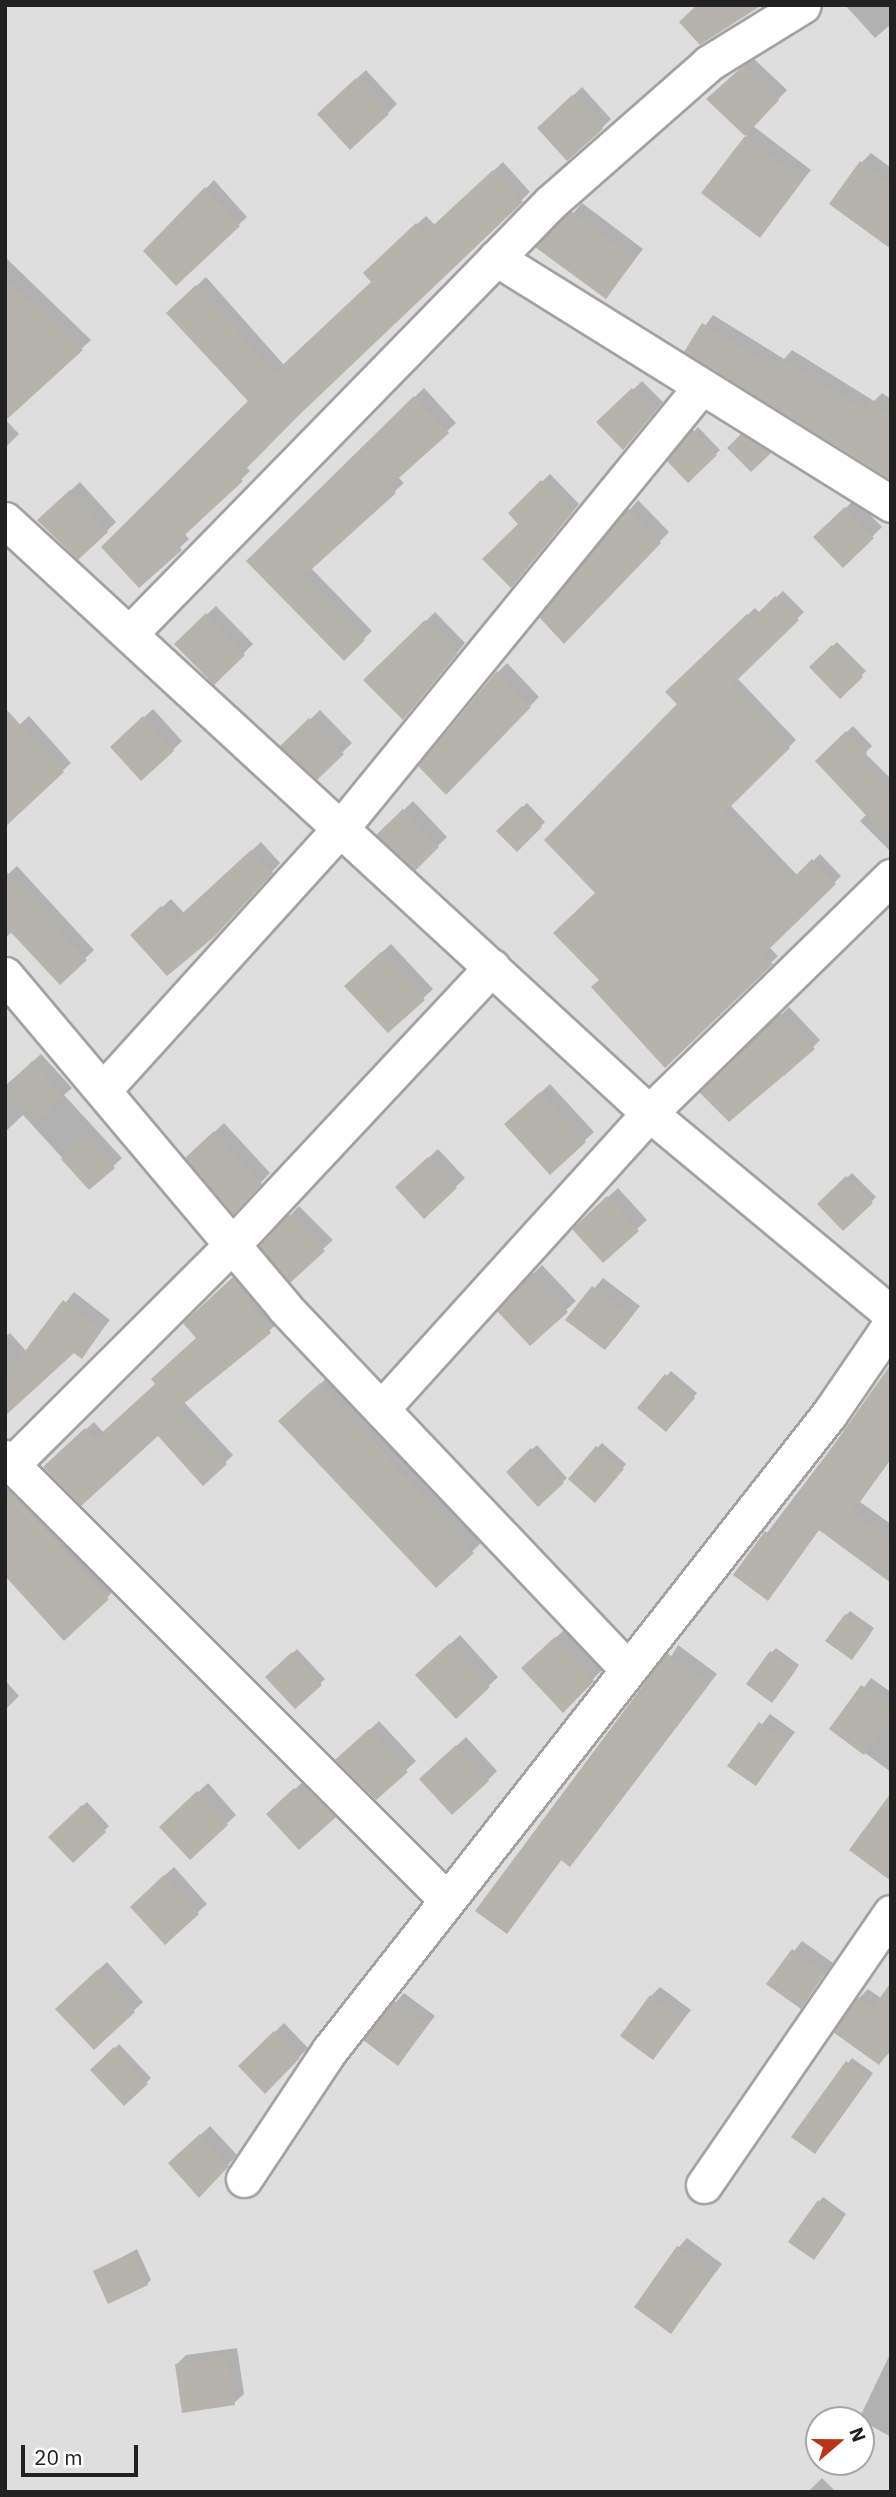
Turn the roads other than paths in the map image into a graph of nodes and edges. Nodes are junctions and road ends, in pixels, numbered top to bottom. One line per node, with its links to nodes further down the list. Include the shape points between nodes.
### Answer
1 (803, 5): 2 (street, via 709,63 645,115)
2 (496, 258): 3 (street); 6 (street)
3 (701, 387): 4 (street); 7 (street)
4 (891, 504)
5 (5, 520): 6 (street)
6 (131, 632): 7 (street)
7 (340, 828): 9 (street); 11 (street)
8 (891, 877): 12 (street)
9 (492, 967): 12 (street); 13 (street)
10 (5, 975): 11 (street)
11 (103, 1090): 13 (street)
12 (649, 1113): 14 (street); 16 (street)
13 (231, 1245): 16 (street); 17 (street)
14 (891, 1314)
15 (891, 1324): 18 (street, via 830,1413)
16 (381, 1409): 18 (street)
17 (9, 1461): 19 (street)
18 (627, 1668): 19 (street)
19 (446, 1899): 21 (street, via 328,2051)
20 (891, 1913): 22 (street)
21 (244, 2179)
22 (704, 2185)

